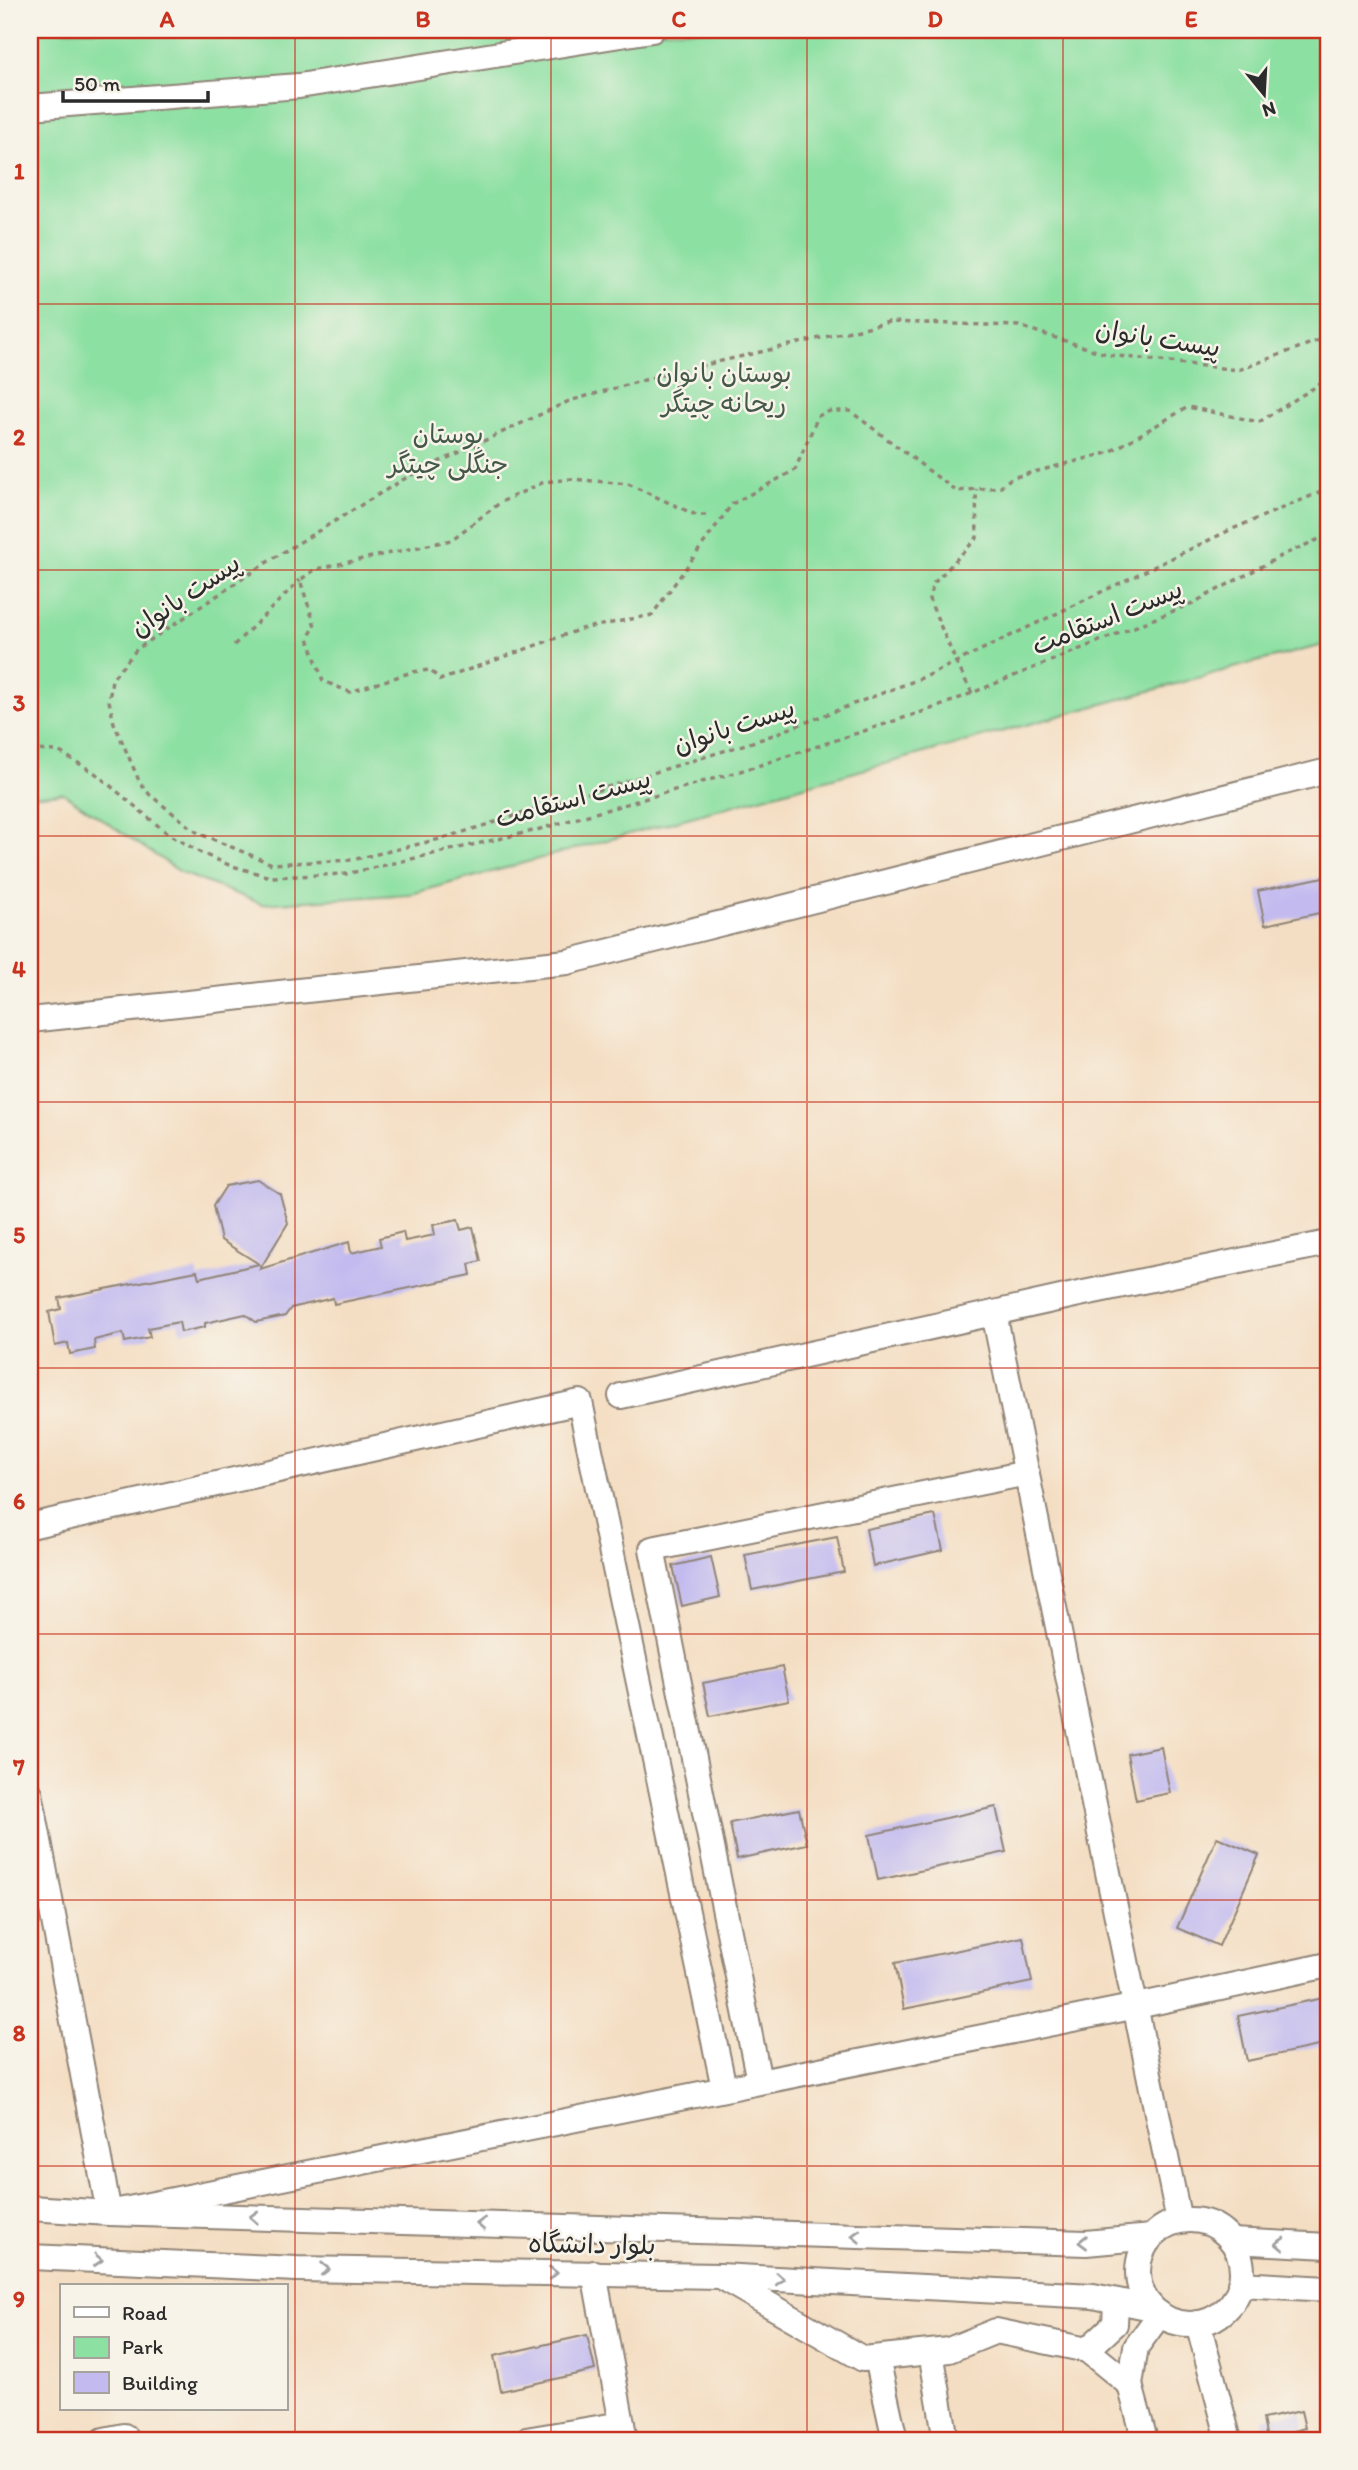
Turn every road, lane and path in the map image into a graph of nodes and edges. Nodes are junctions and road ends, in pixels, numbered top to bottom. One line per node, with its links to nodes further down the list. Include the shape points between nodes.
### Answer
1 (652, 30): 2 (street, via 299,86)
2 (30, 107)
3 (1328, 337): 11 (path, پیست بانوان, via 1238,370 1109,355 1019,326 889,323 569,401 409,476 272,559 137,649 112,679 109,701 114,723 150,796 198,833 272,864 352,860 444,838 762,739)
4 (1328, 379): 5 (path, via 1259,422 1188,407 1108,453 1011,478 1001,487)
5 (976, 489): 9 (path, via 956,491 850,411 830,411 818,416 795,470 732,504 652,615 581,629 440,680 430,670 412,671 350,692 323,681 308,638 315,626); 11 (path, via 977,538 934,583 929,599)
6 (1328, 489): 11 (path, پیست بانوان, via 1230,530)
7 (706, 515): 9 (path, via 696,515 628,484 571,479 544,482 501,502 451,540 316,569)
8 (1328, 535): 12 (path, پیست استقامت, via 1194,603)
9 (300, 580): 10 (path)
10 (233, 645)
11 (956, 662): 12 (path)
12 (972, 693): 13 (path, پیست استقامت, via 754,767 533,831 346,874 318,876 271,877 201,853 167,833 95,772 58,751)
13 (30, 750)
14 (1328, 771): 15 (street, via 567,962)
15 (30, 1020)
16 (1328, 1243): 17 (street)
17 (994, 1313): 18 (street); 19 (street)
18 (621, 1396)
19 (1027, 1473): 24 (street); 25 (street, via 653,1549)
20 (30, 1526): 26 (street, via 580,1402)
21 (30, 1793): 22 (street)
22 (39, 1893): 28 (street)
23 (1328, 1965): 24 (street)
24 (1137, 2006): 25 (street); 29 (street)
25 (759, 2081): 26 (street)
26 (724, 2088): 28 (street)
27 (30, 2208): 28 (street, بلوار دانشگاه)
28 (109, 2213): 30 (street, بلوار دانشگاه, one-way to 28, via 1086,2243)
29 (1179, 2221): 30 (street); 31 (street, via 1209,2224)
30 (1151, 2237): 39 (street, via 1138,2265 1141,2288)
31 (1232, 2241): 32 (street, one-way to 31); 36 (street, via 1242,2269)
32 (1328, 2246)
33 (30, 2257): 34 (street, بلوار دانشگاه, one-way to 34, via 297,2269)
34 (594, 2273): 35 (street, بلوار دانشگاه); 45 (street)
35 (720, 2276): 38 (street, بلوار دانشگاه, one-way to 38, via 1093,2296); 43 (street, via 863,2359)
36 (1240, 2284): 37 (street); 40 (street, via 1225,2310)
37 (1328, 2289)
38 (1116, 2301): 39 (street, بلوار دانشگاه); 41 (street, via 1115,2323)
39 (1156, 2311): 40 (street, via 1181,2323); 44 (street, via 1136,2347)
40 (1198, 2323): 52 (street)
41 (1087, 2350): 42 (street, via 996,2331 949,2350); 44 (street)
42 (931, 2352): 43 (street); 50 (street)
43 (877, 2358): 49 (street)
44 (1130, 2385): 51 (street)
45 (623, 2432): 48 (street)
46 (104, 2440): 47 (street, via 124,2436)
47 (125, 2440)
48 (526, 2440)
49 (895, 2440)
50 (946, 2440)
51 (1145, 2440)
52 (1229, 2440)

